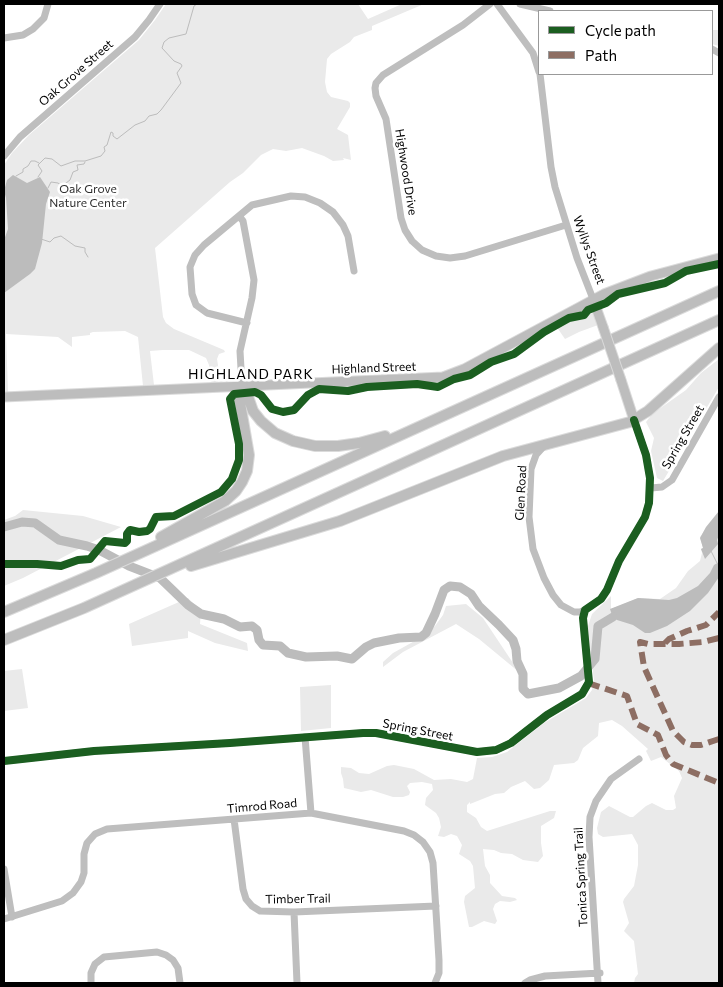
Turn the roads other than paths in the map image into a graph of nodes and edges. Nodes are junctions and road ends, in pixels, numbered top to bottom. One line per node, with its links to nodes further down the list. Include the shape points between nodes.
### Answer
1 (48, 4): 7 (street, via 44,18 34,29 24,35)
2 (160, 4): 10 (street, Oak Grove Street, via 135,37 20,136)
3 (490, 4): 12 (street, Highwood Drive, via 376,83 376,96 386,120 405,230 422,250 450,258)
4 (497, 4): 8 (street, Wyllys Street, via 533,53)
5 (520, 4): 6 (street)
6 (546, 10)
7 (4, 38)
8 (538, 70)
9 (539, 75): 12 (street, Wyllys Street, via 551,167)
10 (4, 156)
11 (239, 216): 14 (street, via 252,205 291,196 306,197 320,203 343,225); 18 (street, via 243,221 254,280); 18 (street, via 195,255 190,267 192,294 196,305 207,313)
12 (566, 225): 16 (street, Wyllys Street)
13 (719, 258): 16 (main road, Highland Street, via 651,276)
14 (354, 271)
15 (719, 291): 24 (highway)
16 (593, 299): 20 (main road, Highland Street, via 450,376); 23 (main road, Wyllys Street, bridge)
17 (719, 320): 28 (highway)
18 (247, 323): 20 (street, via 240,354)
19 (719, 348): 23 (highway)
20 (242, 386): 21 (main road, Highland Street); 24 (highway, via 253,411 267,428 310,446 353,444); 27 (highway, via 240,397 249,455 247,471 240,486 219,504)
21 (4, 397)
22 (719, 397): 26 (street, Spring Street, via 672,480 662,487)
23 (634, 420): 25 (highway); 26 (street, Wyllys Street, via 646,455)
24 (431, 421): 27 (highway)
25 (547, 443): 28 (highway, via 485,462 340,521); 29 (street, Glen Road, via 532,463 529,517 533,549 553,595 569,610)
26 (651, 488): 29 (street, via 645,517 619,560 607,590 601,599)
27 (145, 548): 30 (highway, via 126,554 96,573)
28 (183, 566): 31 (highway)
29 (585, 610): 32 (street, Spring Street, via 589,682 582,694 496,750 477,752 376,733)
30 (4, 612)
31 (4, 640)
32 (305, 737): 34 (street, Spring Street); 35 (street)
33 (639, 759): 42 (street, Tonica Spring Trail, via 611,779 590,817)
34 (4, 761)
35 (310, 813): 36 (street, Timrod Road); 38 (street, Timrod Road, via 414,835 430,852)
36 (234, 819): 39 (street, Timber Trail, via 246,899 260,911); 40 (street, Timrod Road, via 107,830 96,834 87,843 84,873 74,893 62,901)
37 (4, 869): 40 (street)
38 (436, 906): 39 (street, Timber Trail); 46 (street, Timrod Road, via 439,973)
39 (294, 912): 45 (street)
40 (12, 917): 41 (street, Timrod Road)
41 (4, 919)
42 (599, 973): 47 (street, via 545,976); 48 (street, Tonica Spring Trail)
43 (91, 983): 44 (street, via 90,973 104,957 157,952 173,960)
44 (180, 983)
45 (297, 983)
46 (435, 983)
47 (525, 983)
48 (598, 983)

